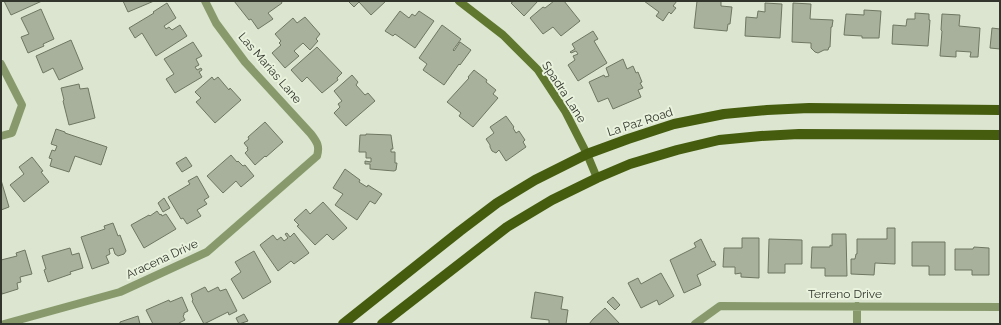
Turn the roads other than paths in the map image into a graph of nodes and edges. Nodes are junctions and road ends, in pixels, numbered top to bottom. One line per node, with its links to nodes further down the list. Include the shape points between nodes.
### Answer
1 (205, 1): 7 (street, Las Marias Lane, via 216,23 245,62 311,134)
2 (459, 1): 8 (street, Spadra Lane, via 503,35 538,70 566,111)
3 (1, 64): 6 (street, via 22,105 12,133)
4 (1000, 110): 8 (main road, La Paz Road, via 809,108 724,114 674,124)
5 (1000, 135): 9 (main road, via 799,134 719,140 630,164)
6 (1, 136)
7 (319, 149): 12 (street, Aracena Drive, via 312,161 207,252 120,292)
8 (587, 154): 9 (street, Spadra Lane); 13 (main road, La Paz Road, via 534,180 498,203 460,230)
9 (597, 178): 14 (main road, via 552,200 507,227)
10 (857, 306): 11 (street, Terreno Drive); 15 (street, Terreno Drive, via 720,306); 16 (street)
11 (1000, 307)
12 (4, 324)
13 (343, 324)
14 (382, 324)
15 (695, 324)
16 (857, 324)

